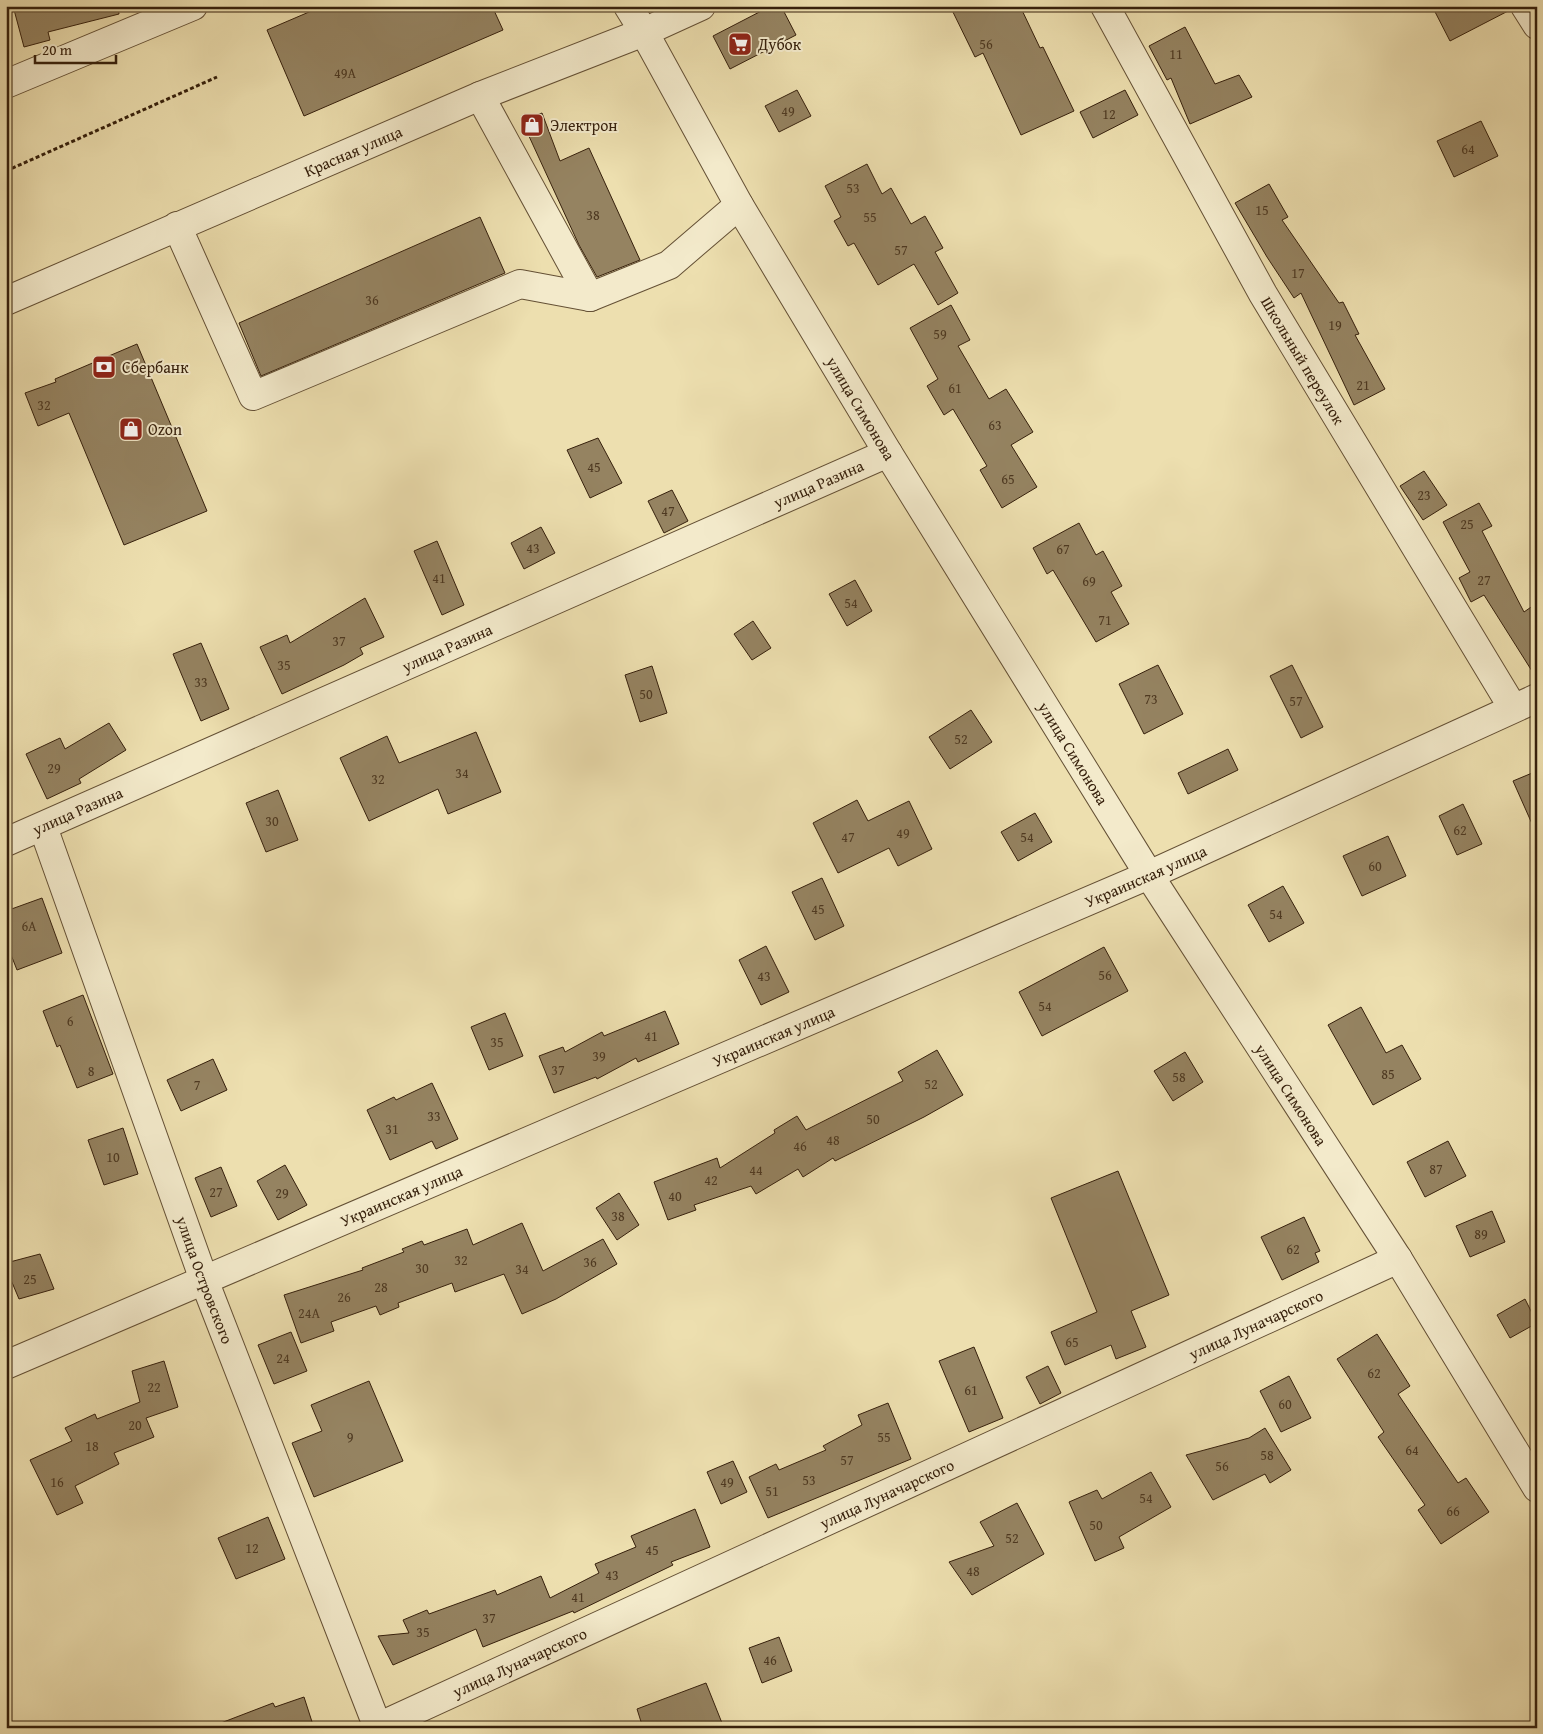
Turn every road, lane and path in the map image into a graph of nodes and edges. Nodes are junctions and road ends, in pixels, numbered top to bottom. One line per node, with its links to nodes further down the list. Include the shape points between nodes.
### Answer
1 (193, 6): 9 (street)
2 (628, 6): 7 (street, улица Симонова)
3 (701, 6): 7 (street, Красная улица)
4 (1105, 6): 17 (street, Школьный переулок, via 1263,294)
5 (1525, 6): 6 (street)
6 (1537, 25)
7 (644, 32): 10 (street, Красная улица); 12 (street, улица Симонова)
8 (217, 77): 11 (path)
9 (6, 84)
10 (480, 96): 13 (street, Красная улица); 14 (street)
11 (6, 170)
12 (739, 205): 14 (street, via 669,265); 16 (street, улица Симонова)
13 (177, 226): 14 (street, via 253,396 520,284); 15 (street, Красная улица)
14 (590, 297)
15 (6, 302)
16 (888, 454): 18 (street, улица Разина); 20 (street, улица Симонова)
17 (1525, 703): 20 (street, Украинская улица)
18 (43, 827): 19 (street, улица Разина); 22 (street, улица Островского)
19 (6, 842)
20 (1149, 875): 21 (street, улица Симонова); 22 (street, Украинская улица)
21 (1398, 1260): 24 (street, улица Симонова); 25 (street, улица Луначарского)
22 (204, 1280): 23 (street, Украинская улица); 25 (street, улица Островского)
23 (6, 1365)
24 (1537, 1488)
25 (377, 1727)

